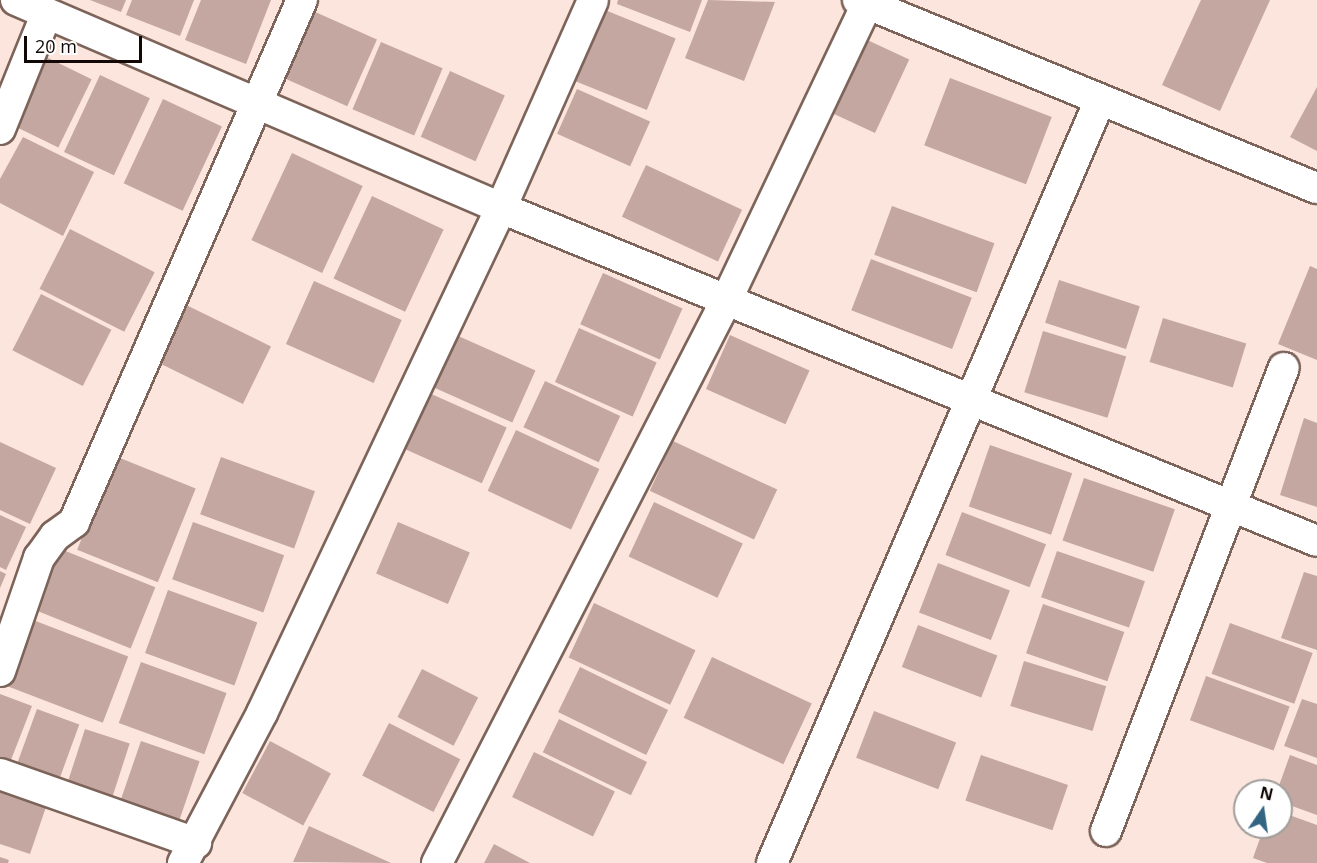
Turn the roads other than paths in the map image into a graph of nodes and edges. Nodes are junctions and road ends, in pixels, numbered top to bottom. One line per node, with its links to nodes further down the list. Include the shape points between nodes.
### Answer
1 (16, 0): 5 (street)
2 (302, 0): 7 (street)
3 (593, 0): 10 (street)
4 (862, 2): 6 (street); 11 (street)
5 (46, 15): 7 (street); 8 (street)
6 (1100, 100): 9 (street); 13 (street)
7 (259, 104): 10 (street); 16 (street, via 74,522 55,536 39,558)
8 (0, 129)
9 (1317, 188)
10 (501, 208): 11 (street); 19 (street, via 262,714)
11 (726, 301): 13 (street); 20 (street)
12 (1284, 368): 14 (street)
13 (971, 402): 14 (street); 21 (street)
14 (1232, 507): 15 (street); 18 (street)
15 (1317, 541)
16 (0, 671)
17 (0, 774): 19 (street)
18 (1106, 831)
19 (189, 853)
20 (437, 863)
21 (772, 863)

